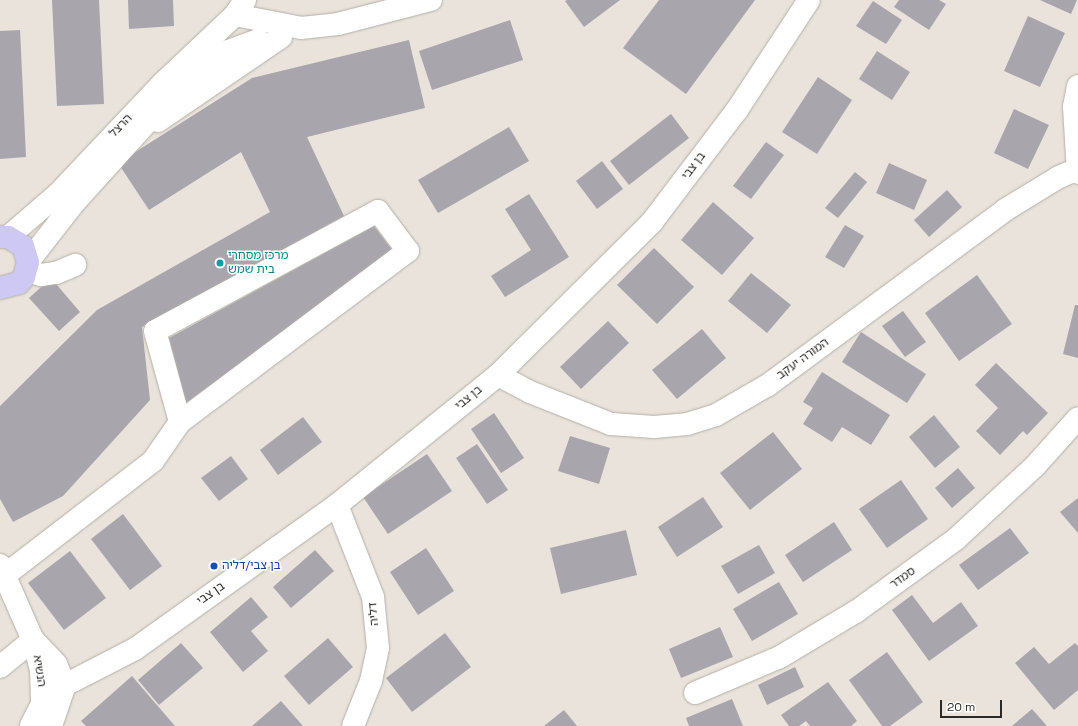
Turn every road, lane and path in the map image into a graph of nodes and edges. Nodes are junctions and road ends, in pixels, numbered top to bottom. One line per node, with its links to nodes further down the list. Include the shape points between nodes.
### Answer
1 (809, 0): 14 (street, בן צבי, via 736,110 652,222)
2 (418, 1): 4 (street, הרצל, via 338,24)
3 (240, 8): 4 (street, הרצל); 6 (street, via 245,33); 10 (street, הרצל, via 164,82 58,194)
4 (301, 28): 5 (street, הרצל)
5 (281, 37): 6 (street, הרצל); 8 (street, הרצל, via 174,113)
6 (258, 40): 8 (street, הרצל, via 240,46 208,64)
7 (1078, 86): 9 (street, via 1074,107)
8 (134, 134): 12 (street, הרצל, via 74,203)
9 (1078, 170): 14 (street, המורה יעקב, via 1059,177 1005,210 768,385 716,415 687,424 654,427 611,424 537,395)
10 (3, 236): 12 (main road, via 23,246)
11 (75, 265): 12 (street, via 56,273 41,275)
12 (28, 267): 13 (main road, via 19,283)
13 (2, 291)
14 (498, 375): 17 (street, בן צבי)
15 (1078, 418): 22 (street, סמדר, via 1035,466 956,539 857,611 780,657)
16 (180, 422): 16 (street, via 408,251 378,211 155,331); 18 (street, via 153,461)
17 (337, 505): 21 (street, בן צבי, via 135,648); 26 (street, דליה, via 373,597 378,648 370,681)
18 (2, 570): 19 (street)
19 (33, 640): 20 (street); 21 (street, הנשיא, via 56,664); 23 (street, הנשיא, via 42,670)
20 (0, 667)
21 (65, 685): 23 (street, בן צבי); 25 (street, הנשיא)
22 (695, 693)
23 (42, 704): 24 (street, הנשיא)
24 (30, 726)
25 (51, 726)
26 (353, 726)

